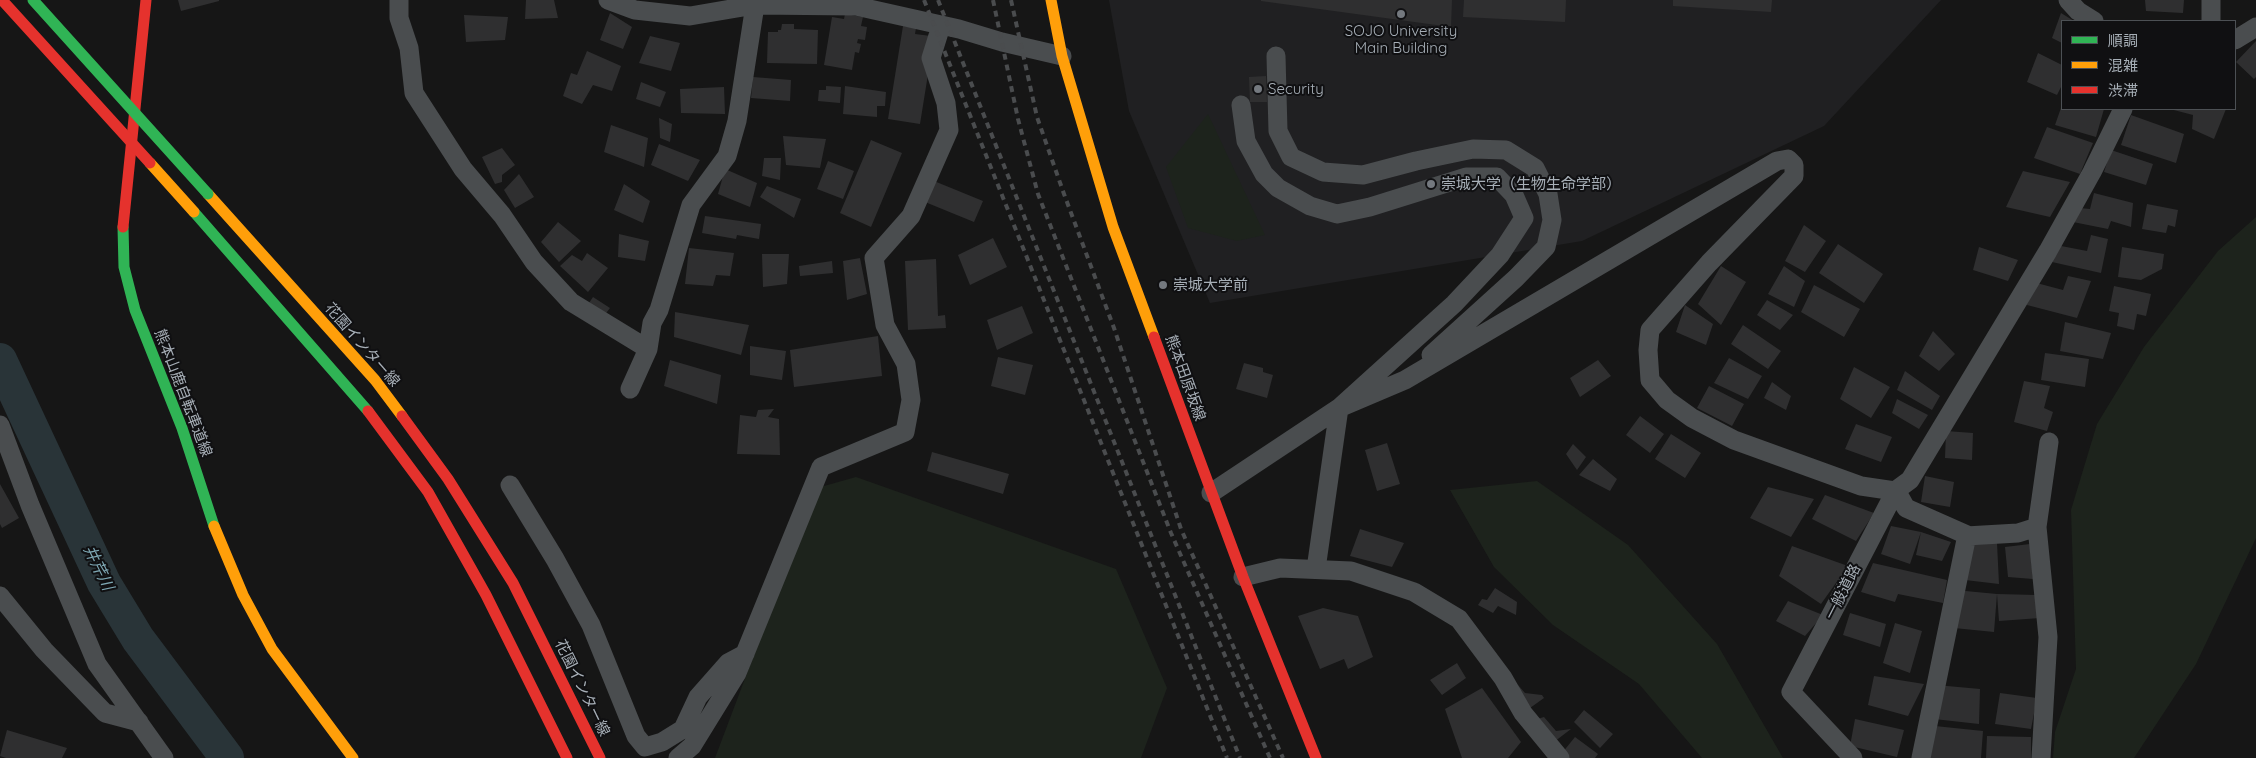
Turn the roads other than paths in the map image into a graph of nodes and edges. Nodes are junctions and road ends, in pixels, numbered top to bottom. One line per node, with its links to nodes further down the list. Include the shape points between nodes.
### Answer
1 (2, 0): 37 (main road, bridge, via 358,397 428,492 486,595)
2 (33, 0): 38 (main road, 花園インター線, bridge, via 376,380 448,479 513,583)
3 (146, 0): 36 (main road, 熊本山鹿自転車道線, via 123,227 124,267 135,310 182,428 217,536 243,595 272,649)
4 (399, 0): 19 (street, via 399,18 409,48 414,93 464,169 502,215 534,262 571,302)
5 (608, 0): 9 (street, via 635,10 690,16)
6 (1050, 0): 15 (main road, 熊本田原坂線)
7 (2068, 0): 10 (street)
8 (2211, 0): 11 (street)
9 (746, 4): 12 (street, via 856,6); 19 (street, via 737,121 727,156 691,205 659,310 652,323)
10 (2092, 20)
11 (2211, 20)
12 (941, 26): 15 (street); 33 (street, via 931,58 946,104 949,130 911,216 874,258 885,325 906,364 911,400 905,432 821,467)
13 (2256, 27): 14 (street)
14 (2236, 39)
15 (1062, 56): 27 (main road, 熊本田原坂線, via 1113,227)
16 (1276, 56): 20 (street, via 1278,131 1291,157 1323,172 1362,176 1473,149 1506,150 1535,168 1548,194 1552,220 1546,247)
17 (1242, 105): 22 (street, via 1246,141 1264,174 1278,188 1310,206 1337,214 1466,177 1498,177 1514,195 1524,218 1500,255 1454,304)
18 (2123, 110): 26 (street, via 2048,251 1910,480)
19 (648, 350): 21 (street)
20 (1405, 380): 22 (street); 26 (street, via 1777,161 1788,159 1794,165 1794,176 1709,262 1650,330 1650,380 1667,400 1692,418 1734,440 1861,486)
21 (630, 389)
22 (1339, 408): 27 (street); 30 (street)
23 (0, 425): 34 (street, via 30,505 98,664)
24 (2049, 442): 28 (street)
25 (510, 485): 33 (street, via 591,625 636,736 646,747 662,742 683,729 698,697 728,663)
26 (1896, 490): 29 (street, via 1906,508); 42 (street, 一般道路, via 1791,692)
27 (1211, 493): 31 (main road, 熊本田原坂線)
28 (2037, 527): 29 (street, via 2018,533); 44 (street, via 2048,637)
29 (1966, 536): 43 (street)
30 (1316, 568): 31 (street, via 1280,568); 41 (street, via 1351,571 1414,592 1459,619 1503,678 1523,713)
31 (1243, 577): 40 (main road, 熊本田原坂線)
32 (0, 596): 34 (street, via 44,650 105,713)
33 (745, 654): 39 (street, via 737,673 692,746)
34 (139, 722): 35 (street)
35 (164, 758)
36 (354, 758)
37 (567, 758)
38 (600, 758)
39 (678, 758)
40 (1316, 758)
41 (1560, 758)
42 (1852, 758)
43 (1921, 758)
44 (2041, 758)

